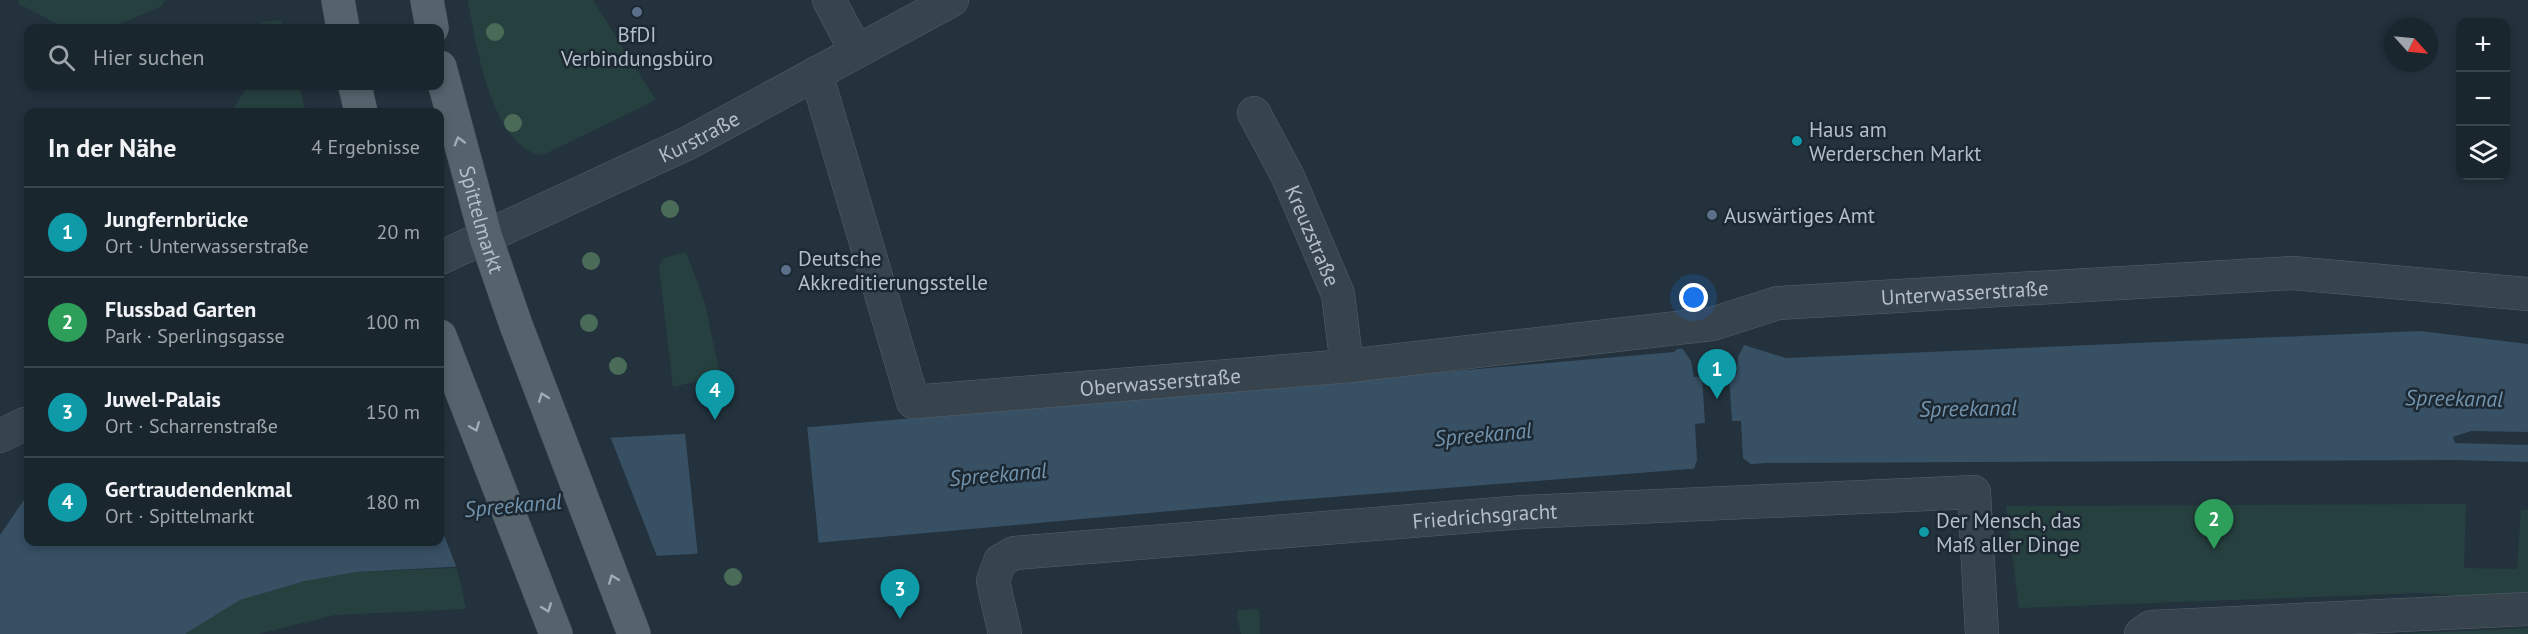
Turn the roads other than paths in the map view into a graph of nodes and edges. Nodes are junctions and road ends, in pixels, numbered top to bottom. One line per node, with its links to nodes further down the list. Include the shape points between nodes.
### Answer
1 (338, 0): 5 (main road)
2 (427, 0): 6 (main road)
3 (829, 0): 7 (street)
4 (952, 0): 7 (street, Kurstraße)
5 (342, 24)
6 (431, 24)
7 (856, 51): 8 (street, Kurstraße)
8 (816, 73): 13 (street, Kurstraße, via 688,143); 18 (street, Oberwasserstraße, via 913,402)
9 (444, 82): 13 (main road, Spittelmarkt, one-way to 9)
10 (356, 90): 11 (main road)
11 (361, 108)
12 (1254, 113): 18 (street, Kreuzstraße, via 1288,177 1338,294)
13 (486, 238): 14 (street, Kurstraße); 21 (main road, Spittelmarkt, one-way to 13)
14 (444, 256)
15 (2528, 294): 17 (street, Unterwasserstraße, via 2292,273 1779,303 1712,324)
16 (444, 346): 20 (main road, one-way to 20)
17 (1407, 359): 18 (street, Oberwasserstraße)
18 (1347, 366)
19 (2528, 609): 24 (street, via 2151,627)
20 (556, 634)
21 (634, 634)
22 (1005, 634): 23 (street, Friedrichsgracht, via 993,581 1000,561 1014,554 1523,512 1974,492)
23 (1982, 634)
24 (2141, 634)

